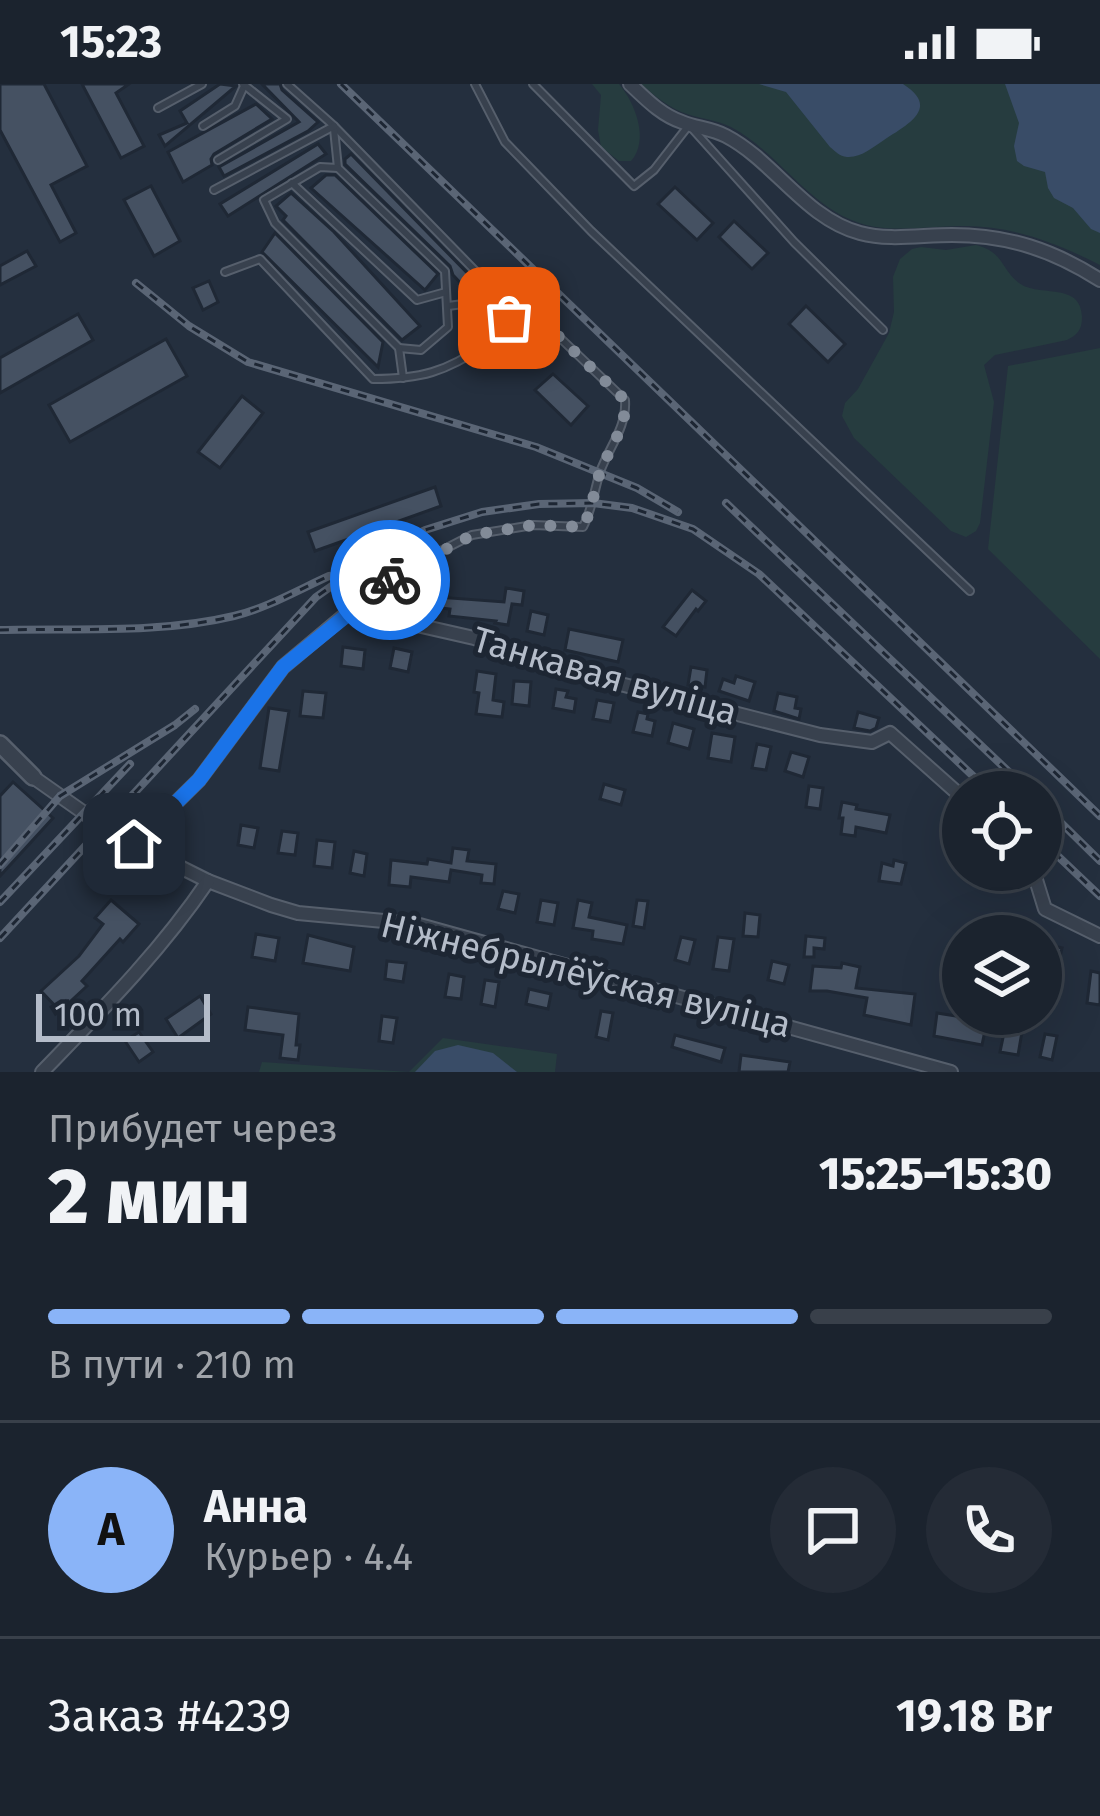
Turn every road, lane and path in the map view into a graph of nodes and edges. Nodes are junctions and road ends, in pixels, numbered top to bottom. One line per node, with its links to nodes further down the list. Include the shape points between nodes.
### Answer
1 (202, 84): 7 (lane)
2 (287, 84): 10 (lane)
3 (476, 84): 22 (lane, via 505,142 591,231)
4 (532, 84): 8 (lane, via 634,186)
5 (630, 84): 8 (street)
6 (243, 85): 9 (lane, via 235,106); 11 (lane, via 287,119)
7 (158, 107)
8 (689, 125): 16 (street, via 727,136 848,230 1037,247); 19 (lane)
9 (203, 126)
10 (334, 126): 12 (lane); 14 (lane); 18 (lane, via 488,284 486,301)
11 (218, 160)
12 (338, 168): 13 (lane, via 320,167); 17 (lane, via 445,271)
13 (292, 183): 17 (lane, via 417,300); 20 (lane, via 264,200 275,223)
14 (214, 190)
15 (224, 272): 21 (lane, via 260,259 374,379)
16 (1100, 280)
17 (447, 292): 18 (lane)
18 (448, 306): 20 (lane, via 448,327 421,350)
19 (883, 330)
20 (399, 347): 21 (lane)
21 (403, 379): 23 (lane, via 433,374 490,343 509,318 532,311 625,400 626,417 583,527 472,535 400,572)
22 (970, 591)
23 (350, 610): 26 (street, Танкавая вуліца, via 820,735 872,742 890,733); 27 (street, via 283,667 209,768)
24 (0, 744): 25 (street)
25 (33, 777): 28 (street, Ніжнебрылёўская вуліца)
26 (942, 779)
27 (162, 815): 28 (street); 29 (lane)
28 (134, 844): 29 (street, Ніжнебрылёўская вуліца)
29 (180, 867): 30 (street, Ніжнебрылёўская вуліца)
30 (208, 880): 33 (street, via 148,962); 34 (street, Ніжнебрылёўская вуліца, via 298,913 416,924)
31 (1039, 891): 32 (street, via 1045,909)
32 (1100, 936)
33 (42, 1072)
34 (951, 1072)

